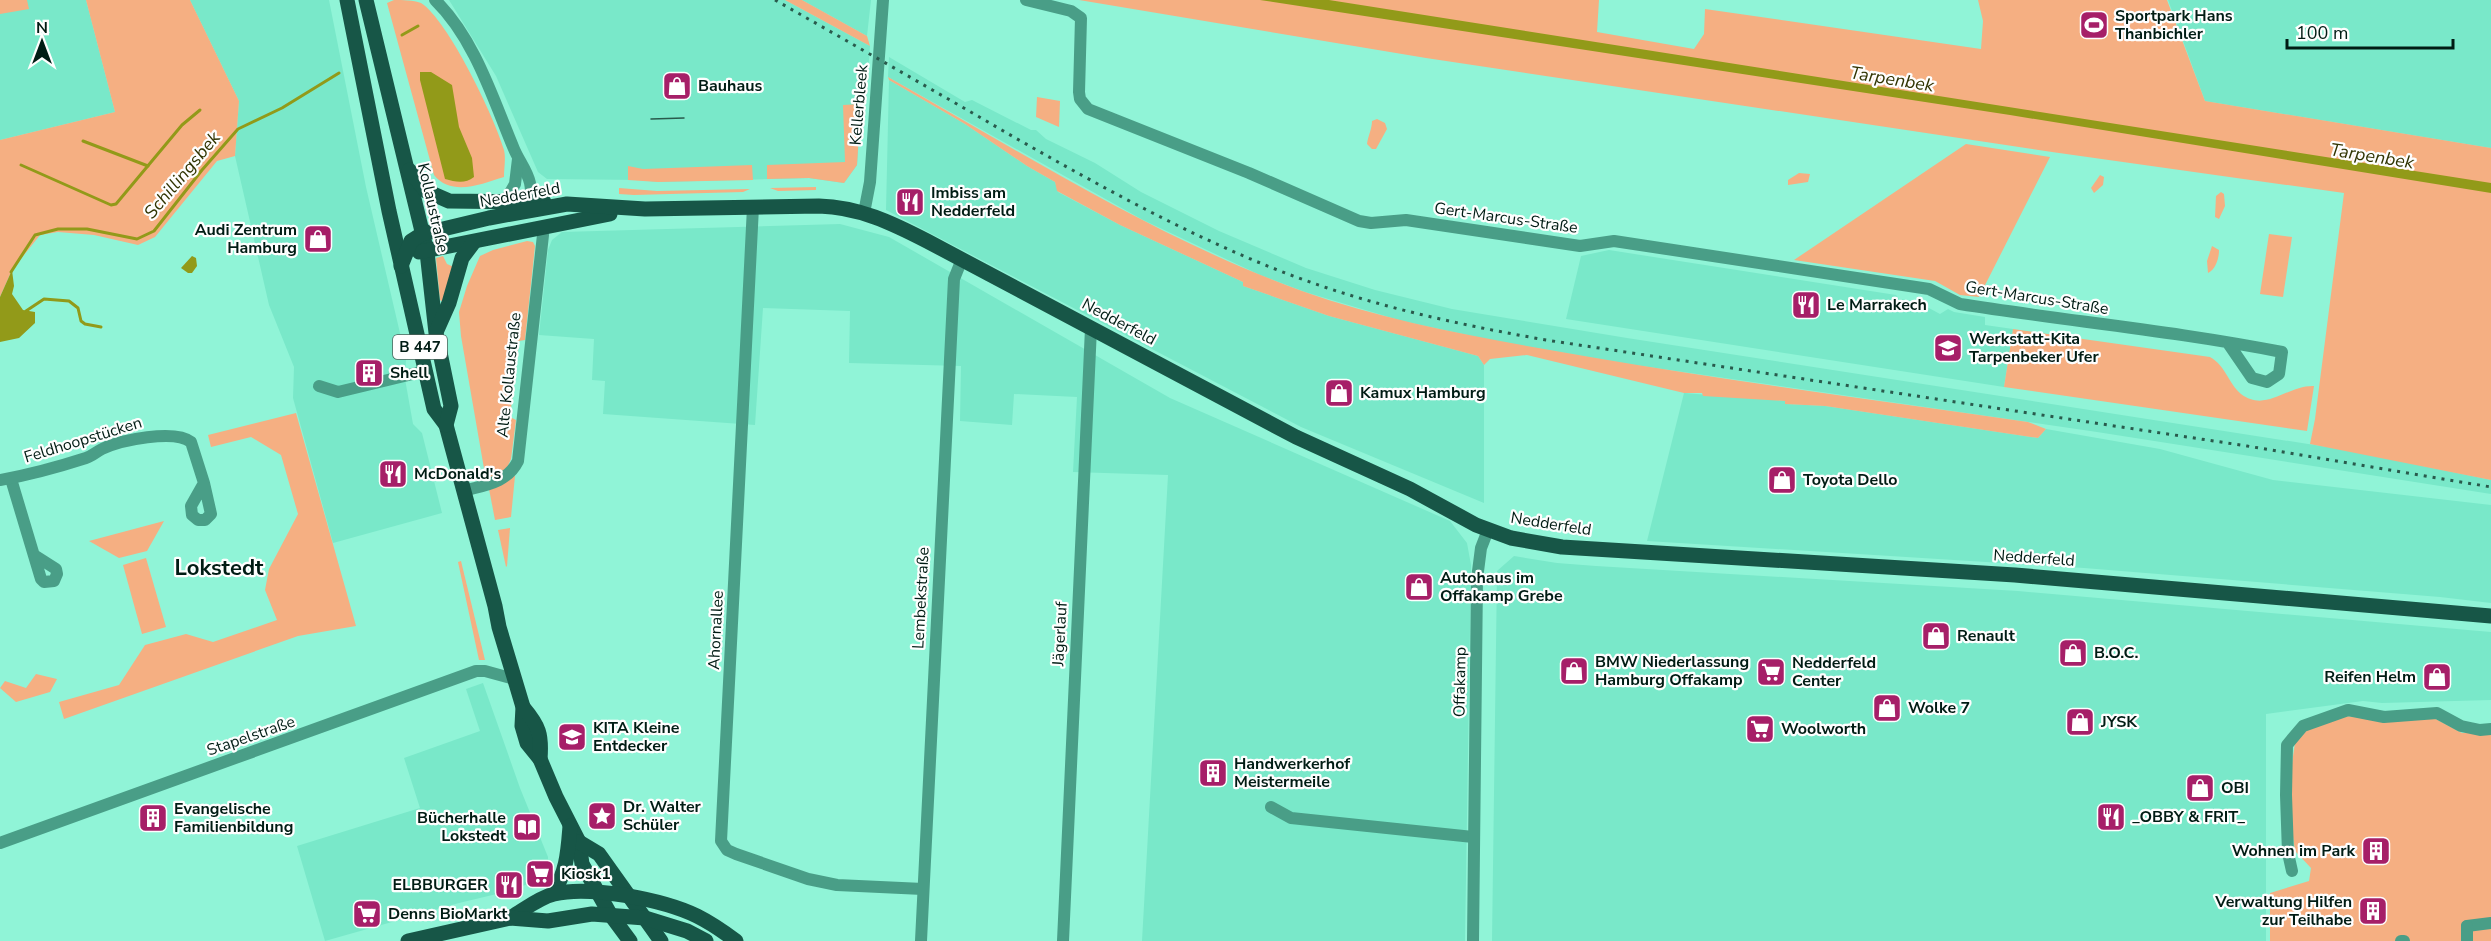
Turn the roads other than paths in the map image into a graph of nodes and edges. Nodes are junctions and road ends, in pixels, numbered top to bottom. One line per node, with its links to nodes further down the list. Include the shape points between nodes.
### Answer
1 (347, 0): 16 (main road, Kollaustraße / B 447)
2 (366, 0): 7 (main road, Kollaustraße / B 447)
3 (435, 0): 6 (street, via 466,43)
4 (883, 0): 12 (street, Kellerbleek, via 870,182)
5 (1026, 0): 25 (street, Gert-Marcus-Straße, via 1071,11 1081,18 1079,92 1088,109 1359,221 1406,220 1580,246 1614,241 1929,289 1971,306)
6 (518, 159): 8 (street); 9 (street, via 529,181)
7 (405, 165): 8 (main road, via 426,190 440,199); 17 (main road, Kollaustraße / B 447)
8 (507, 201): 9 (main road); 13 (street)
9 (531, 206): 11 (main road, Nedderfeld); 13 (main road, Nedderfeld); 15 (main road)
10 (753, 207): 11 (main road, Nedderfeld); 12 (main road, Nedderfeld, via 827,206); 43 (street, Ahornallee, via 721,841 736,854 808,879 837,885)
11 (645, 209): 14 (main road, Nedderfeld)
12 (864, 213): 21 (main road, Nedderfeld)
13 (489, 218): 17 (main road, Nedderfeld)
14 (541, 227): 15 (main road, Nedderfeld); 31 (street, Alte Kollaustraße, via 518,461 508,475 494,483)
15 (524, 230): 18 (main road, Nedderfeld)
16 (394, 231): 19 (main road, Nedderfeld); 22 (main road, Kollaustraße / B 447)
17 (422, 234): 19 (main road, Nedderfeld); 20 (main road, Kollaustraße / B 447)
18 (474, 242): 20 (main road, Nedderfeld); 24 (main road, via 462,258)
19 (408, 246): 20 (main road, Nedderfeld); 22 (main road)
20 (427, 252): 24 (main road, Kollaustraße / B 447)
21 (962, 259): 23 (main road, Nedderfeld); 43 (street, Lembekstraße, via 954,279)
22 (401, 266): 26 (main road, Kollaustraße / B 447)
23 (1091, 328): 32 (main road, Nedderfeld, via 1296,437); 57 (street, Jägerlauf)
24 (436, 333): 28 (main road, Kollaustraße / B 447, via 451,406)
25 (2228, 343)
26 (425, 371): 27 (street, via 338,392); 28 (main road, Kollaustraße / B 447, via 434,409)
27 (320, 386)
28 (446, 425): 31 (main road, Kollaustraße / B 447)
29 (5, 479): 30 (street, Feldhoopstücken, via 89,457 103,448 172,435 191,442); 33 (street, Feldhoopstücken)
30 (204, 483)
31 (463, 491): 35 (main road, Kollaustraße / B 447)
32 (1488, 530): 34 (main road, Nedderfeld, via 1533,543 1572,548 2015,574); 39 (street, Offakamp, via 1477,579)
33 (34, 555)
34 (2491, 616)
35 (514, 679): 38 (main road, Kollaustraße / B 447, via 523,707 522,726 527,744 540,759); 41 (street, Stapelstraße, via 481,671)
36 (2491, 729): 42 (street, via 2461,726 2437,712 2384,717 2348,710 2303,726 2287,745)
37 (1271, 807): 39 (street, via 1291,818)
38 (570, 826): 40 (main road, Kollaustraße); 45 (main road, via 566,866)
39 (1473, 837): 58 (street, Offakamp)
40 (579, 842): 44 (main road, Kollaustraße, via 582,864); 46 (main road, Kollaustraße, via 599,854)
41 (0, 843)
42 (2292, 871)
43 (924, 889): 56 (street, Lembekstraße)
44 (598, 892): 45 (main road); 46 (main road, Kollaustraße)
45 (552, 894): 47 (main road)
46 (617, 900): 47 (main road, via 592,914 548,921); 48 (main road); 48 (main road); 50 (main road, via 686,911); 52 (main road)
47 (510, 918): 51 (main road)
48 (645, 918): 53 (main road); 54 (main road)
49 (2491, 923): 59 (street, via 2465,922)
50 (724, 935): 55 (main road)
51 (417, 940)
52 (630, 941)
53 (661, 941)
54 (706, 941)
55 (736, 941)
56 (921, 941)
57 (1063, 941)
58 (1473, 941)
59 (2467, 941)

